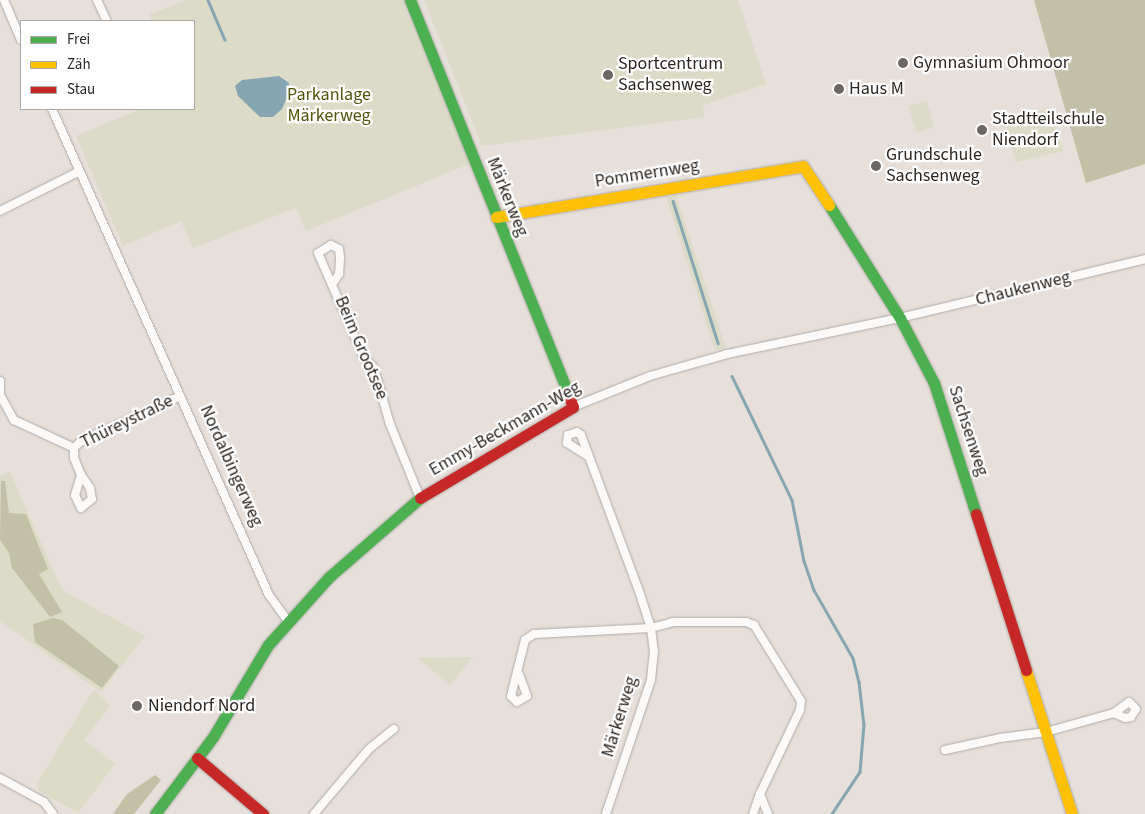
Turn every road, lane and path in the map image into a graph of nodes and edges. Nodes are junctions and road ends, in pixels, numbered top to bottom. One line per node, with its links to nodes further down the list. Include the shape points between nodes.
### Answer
1 (4, 0): 5 (street)
2 (97, 0): 4 (street)
3 (410, 0): 10 (street, Märkerweg)
4 (107, 20)
5 (20, 38)
6 (52, 110): 8 (street, Nordalbingerweg)
7 (803, 166): 10 (street, Pommernweg); 13 (street, Sachsenweg)
8 (80, 171): 9 (street); 15 (street, Nordalbingerweg)
9 (0, 211)
10 (496, 217): 16 (street, Märkerweg)
11 (1145, 259): 13 (street, Chaukenweg)
12 (333, 283): 20 (street, Beim Grootsee, via 362,356 374,368 390,424)
13 (900, 318): 16 (street, Emmy-Beckmann-Weg, via 727,354 650,376); 26 (street, Sachsenweg, via 934,383)
14 (0, 381): 17 (street, Thüreystraße, via 0,395 14,420)
15 (180, 396): 17 (street, Thüreystraße, via 88,437); 21 (street, Nordalbingerweg, via 269,595)
16 (573, 407): 20 (street, Emmy-Beckmann-Weg)
17 (74, 448): 19 (street, Thüreystraße, via 74,458)
18 (588, 456): 22 (street, Märkerweg)
19 (81, 475)
20 (420, 498): 21 (street, Emmy-Beckmann-Weg, via 353,553)
21 (287, 620): 28 (street, via 257,661)
22 (651, 628): 23 (street, via 534,634 525,640); 30 (street, via 673,622 746,622 761,632 801,701 800,710); 35 (street, Märkerweg, via 654,651 651,680)
23 (519, 674)
24 (1114, 713): 26 (street)
25 (394, 729): 34 (street, via 369,749)
26 (1046, 732): 27 (street); 38 (street, Sachsenweg)
27 (945, 750)
28 (197, 758): 32 (street); 33 (street)
29 (0, 778): 31 (street, via 44,802)
30 (760, 794): 36 (street); 37 (street)
31 (53, 814)
32 (155, 814)
33 (263, 814)
34 (314, 814)
35 (606, 814)
36 (753, 814)
37 (768, 814)
38 (1072, 814)

